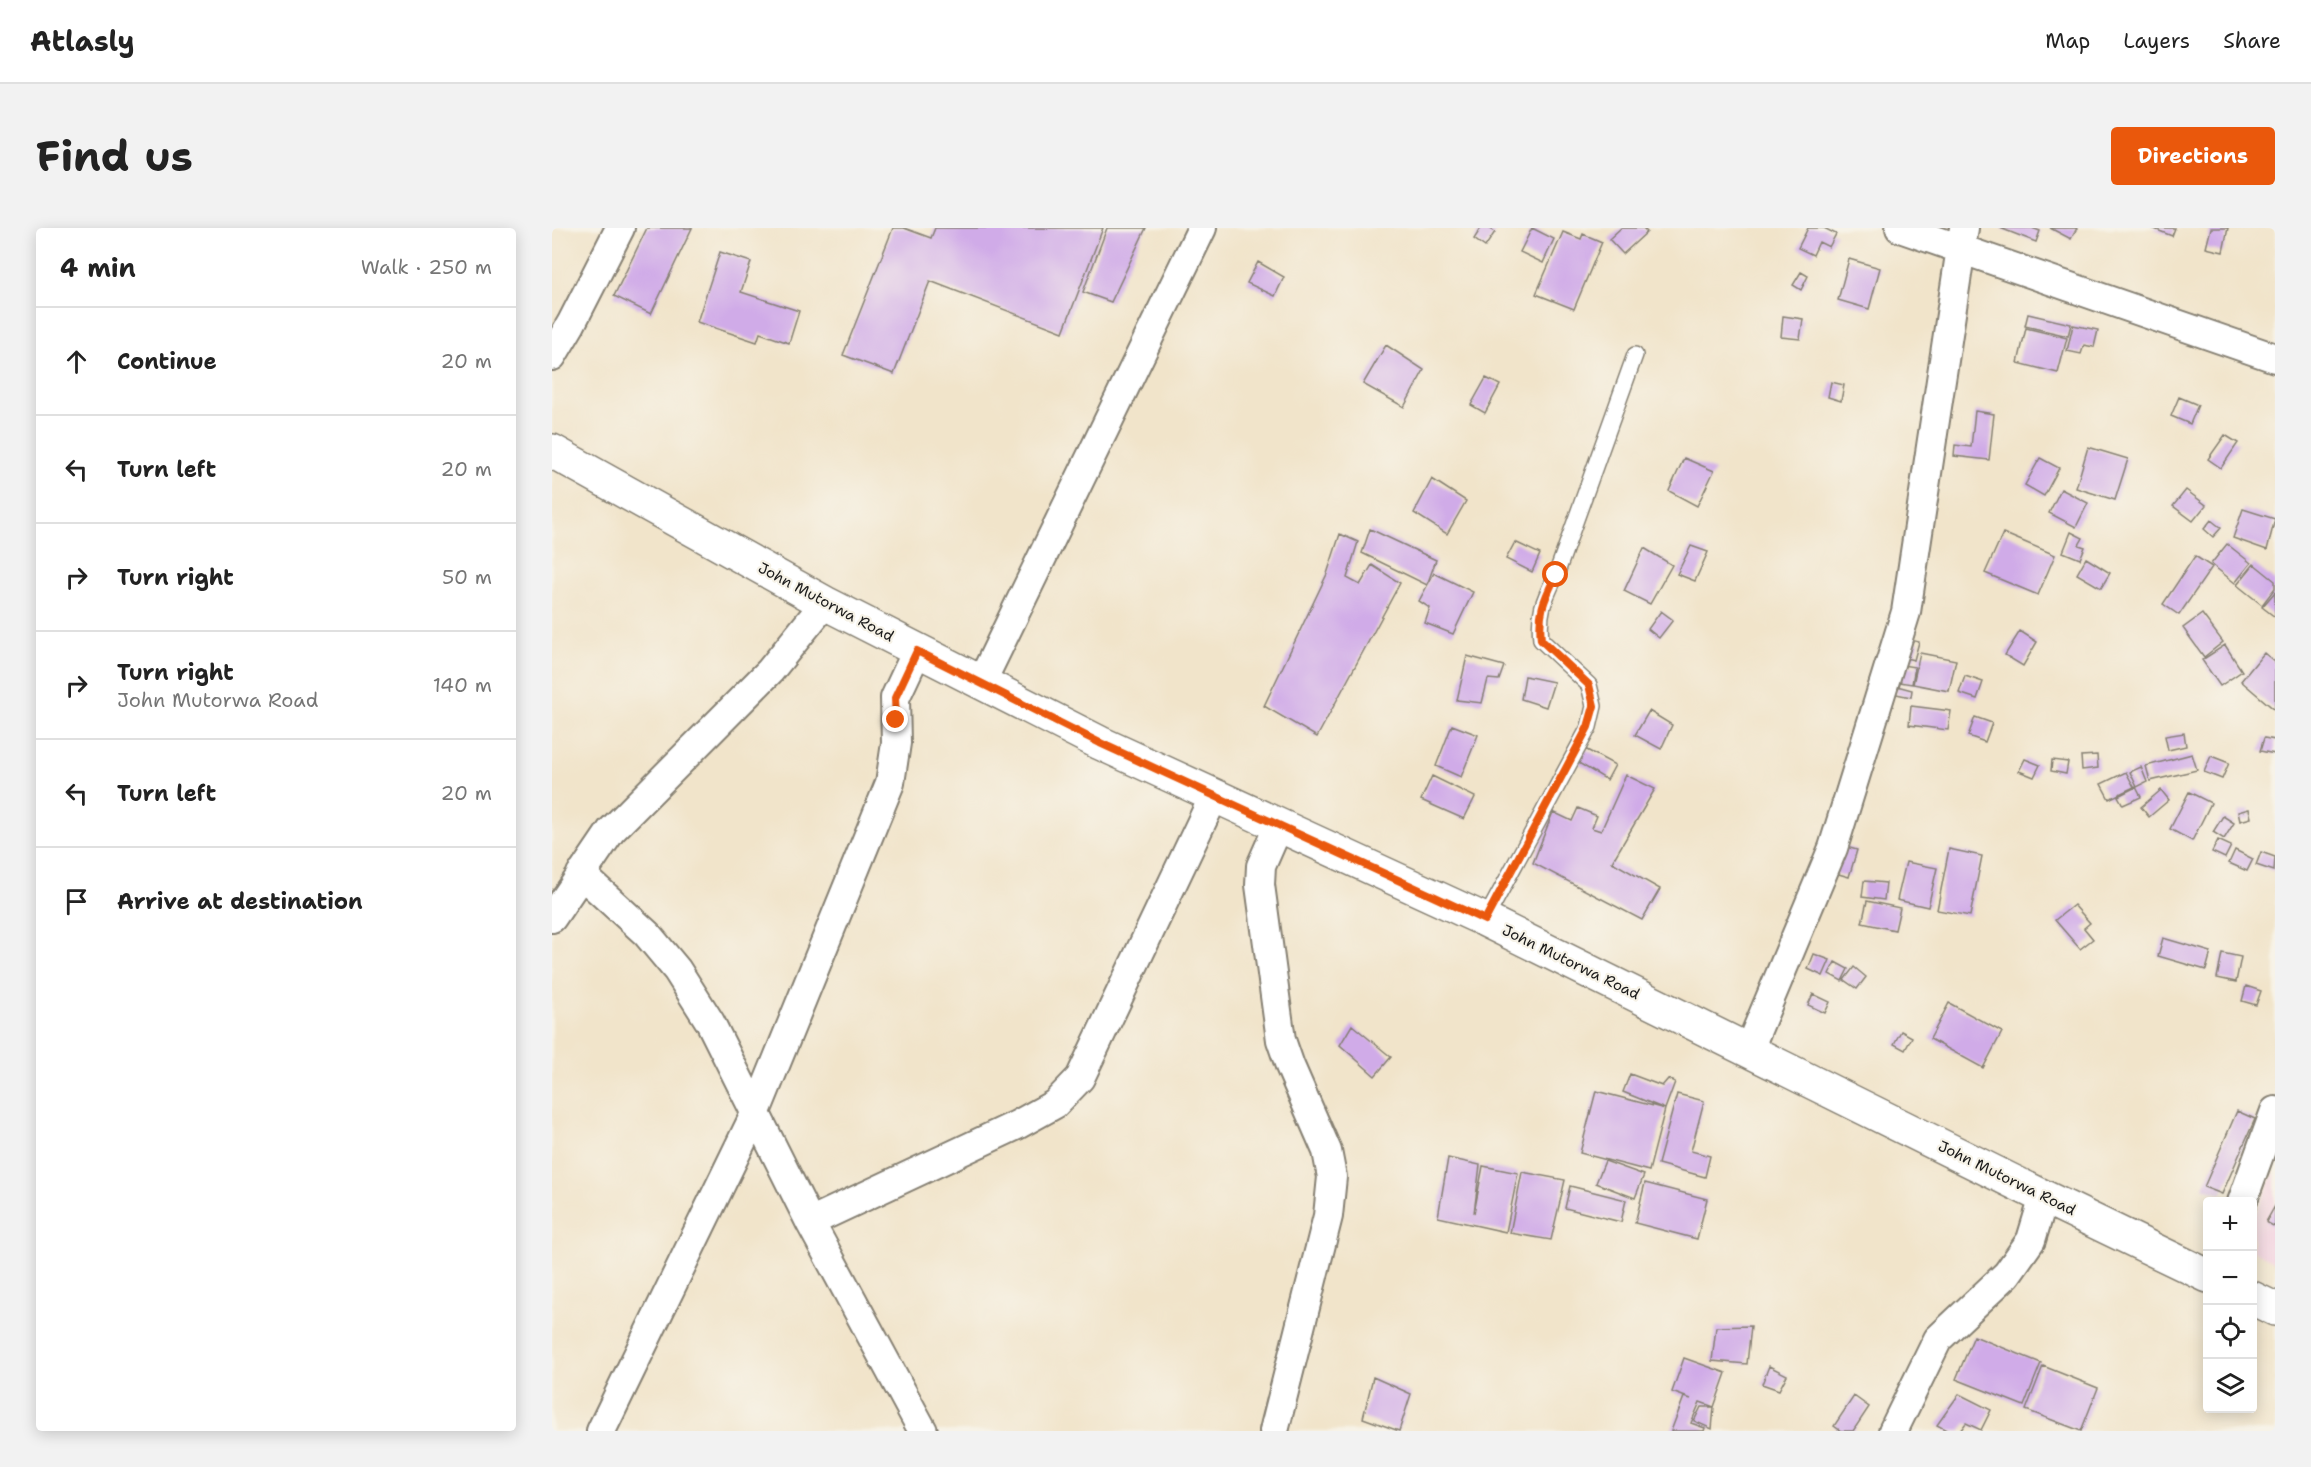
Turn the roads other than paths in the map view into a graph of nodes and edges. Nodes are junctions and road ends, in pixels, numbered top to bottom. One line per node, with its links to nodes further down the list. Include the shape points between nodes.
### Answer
1 (620, 228): 6 (street)
2 (1202, 228): 11 (street)
3 (1900, 228): 4 (street)
4 (1962, 239): 7 (street); 17 (street, via 1906,612 1833,848)
5 (1635, 355): 16 (lane, via 1539,621 1541,640 1589,685 1594,706 1588,727)
6 (552, 356)
7 (2275, 358)
8 (552, 451): 9 (street, John Mutorwa Road)
9 (825, 603): 10 (street, John Mutorwa Road); 14 (street, via 770,671 611,831)
10 (917, 651): 11 (street, John Mutorwa Road); 19 (street, via 895,698 896,743 890,783)
11 (981, 683): 12 (street, John Mutorwa Road)
12 (1214, 796): 13 (street, John Mutorwa Road); 22 (street, via 1080,1078 1054,1104 1017,1125)
13 (1279, 825): 16 (street, John Mutorwa Road); 28 (street, via 1261,866 1260,885 1276,1012 1281,1040 1327,1151 1332,1177 1328,1216)
14 (581, 874): 15 (street); 19 (street, via 648,934 677,970 710,1022)
15 (552, 918)
16 (1485, 920): 17 (street, John Mutorwa Road)
17 (1749, 1049): 20 (street, John Mutorwa Road)
18 (2275, 1111): 21 (street)
19 (756, 1112): 22 (street); 26 (street)
20 (2044, 1197): 23 (street, John Mutorwa Road); 29 (street, via 2031,1240 2007,1274 1938,1339)
21 (2244, 1197)
22 (810, 1222): 27 (street)
23 (2203, 1274)
24 (2257, 1300): 25 (street)
25 (2275, 1309)
26 (601, 1431)
27 (923, 1431)
28 (1274, 1431)
29 (1893, 1431)

